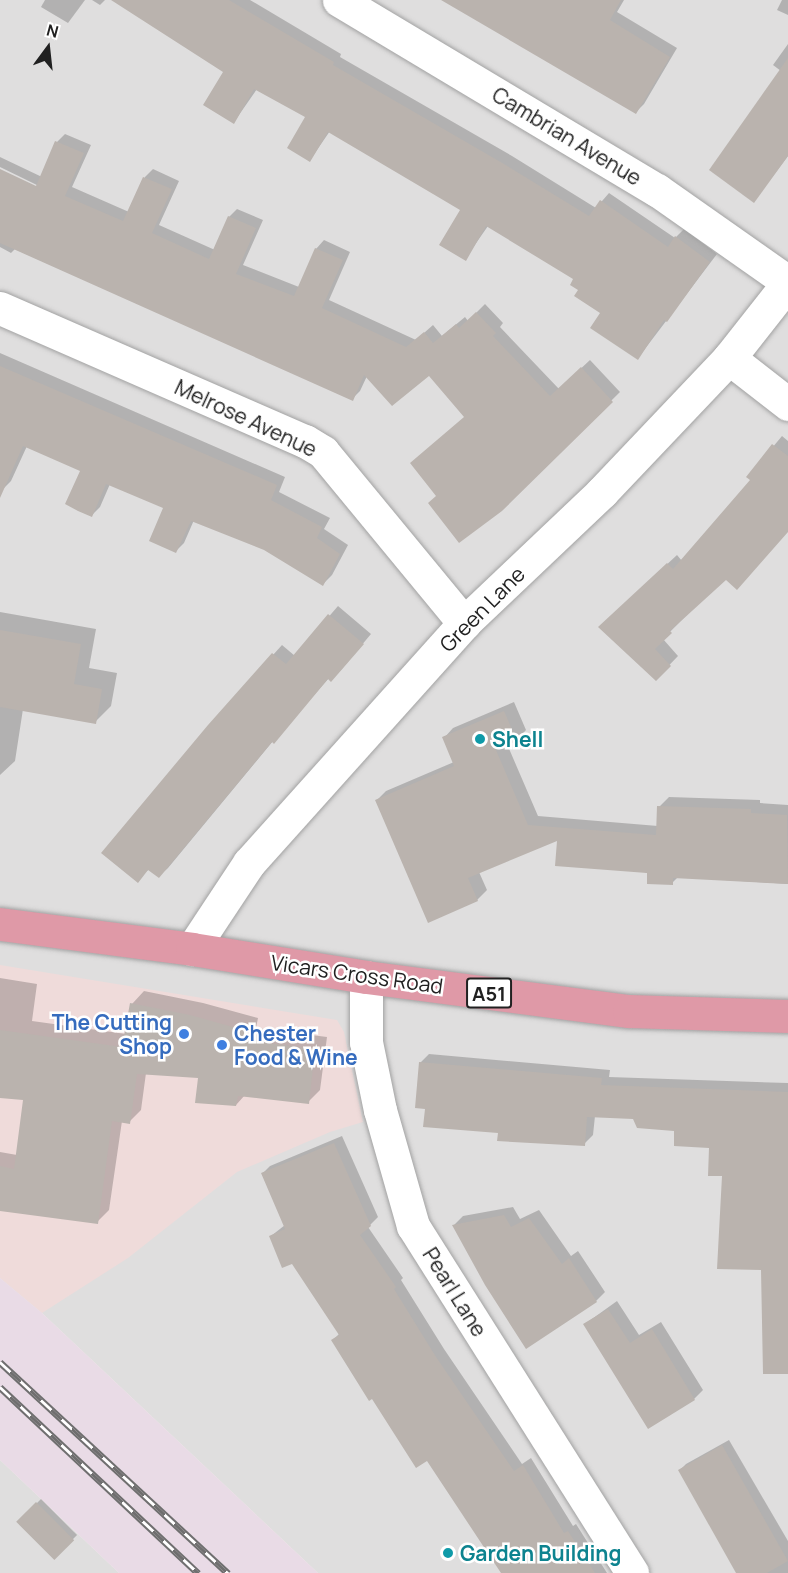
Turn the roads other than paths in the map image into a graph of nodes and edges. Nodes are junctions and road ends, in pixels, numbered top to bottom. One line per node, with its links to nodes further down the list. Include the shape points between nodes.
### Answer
1 (339, 0): 2 (street, Cambrian Avenue, via 657,190)
2 (788, 283): 4 (street, Green Lane)
3 (0, 308): 6 (street, Melrose Avenue, via 323,452)
4 (729, 358): 5 (street); 6 (street, Green Lane, via 602,492)
5 (788, 404)
6 (464, 623): 8 (street, Green Lane, via 249,863)
7 (0, 924): 8 (highway, Vicars Cross Road / A51)
8 (192, 949): 9 (highway, Vicars Cross Road / A51)
9 (366, 977): 10 (highway, Vicars Cross Road / A51, via 629,1011); 11 (street, Pearl Lane, via 366,1042 380,1110 414,1226)
10 (788, 1016)
11 (632, 1573)

